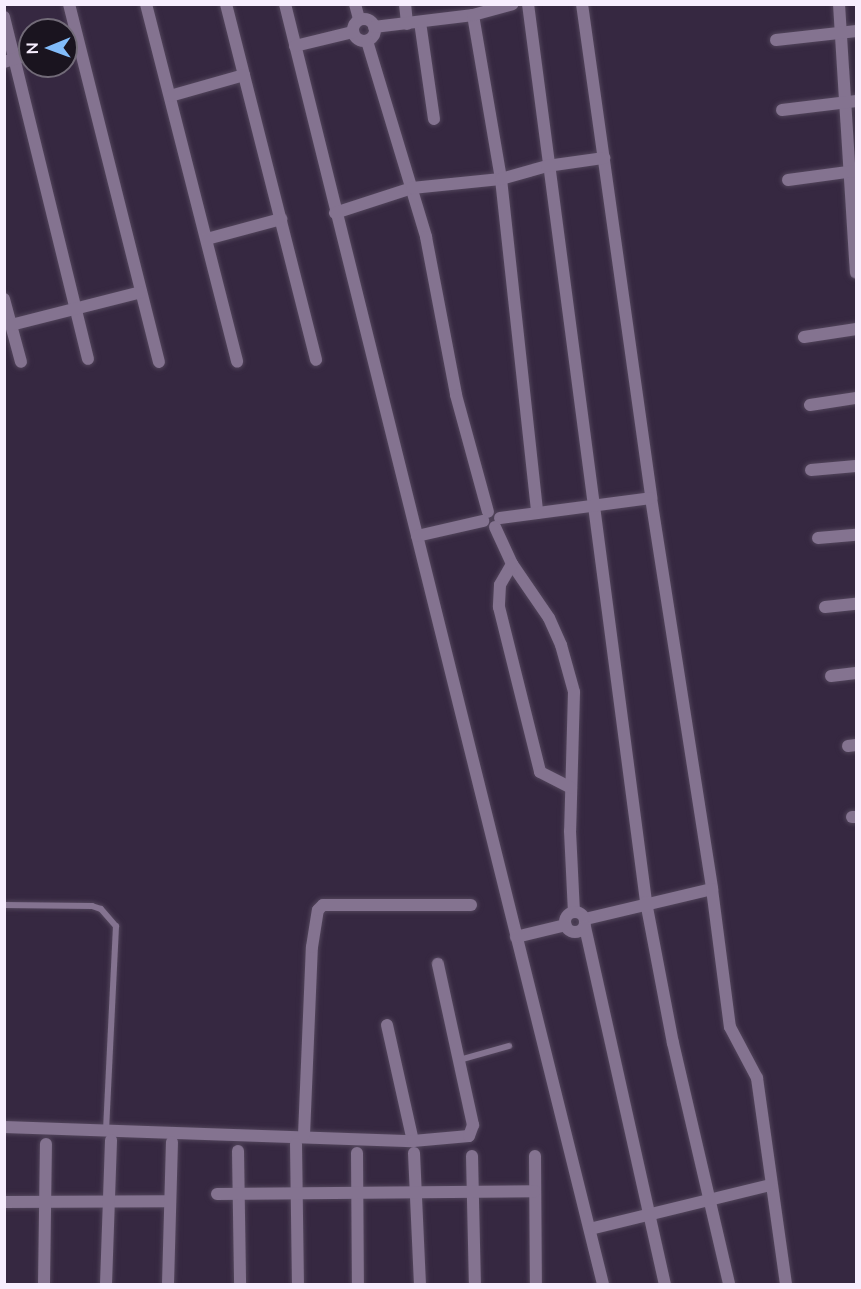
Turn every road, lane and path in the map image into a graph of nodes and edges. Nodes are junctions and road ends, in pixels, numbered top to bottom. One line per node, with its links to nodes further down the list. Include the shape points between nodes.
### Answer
1 (146, 4): 24 (street)
2 (226, 4): 23 (street)
3 (285, 4): 20 (street)
4 (356, 4): 12 (street)
5 (405, 4): 13 (street)
6 (513, 4): 10 (street)
7 (528, 4): 29 (street)
8 (582, 4): 28 (street)
9 (839, 4): 15 (street)
10 (466, 12): 13 (street); 31 (street)
11 (4, 17): 21 (street)
12 (359, 19): 14 (street, via 369,20); 17 (street)
13 (414, 23): 14 (street); 27 (street)
14 (374, 27): 18 (street)
15 (841, 31): 16 (street); 19 (street); 25 (street)
16 (856, 31)
17 (353, 32): 18 (street, via 358,39); 20 (street)
18 (367, 40): 33 (street)
19 (776, 40)
20 (295, 46): 34 (street)
21 (10, 60): 40 (street)
22 (78, 65): 38 (street)
23 (244, 75): 24 (street); 35 (street)
24 (170, 96): 36 (street)
25 (851, 101): 26 (street); 30 (street)
26 (782, 110)
27 (434, 118)
28 (604, 158): 29 (street); 53 (street)
29 (547, 166): 31 (street); 54 (street)
30 (853, 171): 32 (street); 37 (street)
31 (501, 179): 33 (street); 55 (street)
32 (788, 180)
33 (412, 188): 34 (street); 56 (street)
34 (336, 213): 59 (street)
35 (281, 219): 36 (street); 45 (street)
36 (207, 239): 48 (street)
37 (856, 272)
38 (141, 292): 40 (street); 47 (street)
39 (4, 299): 41 (street)
40 (76, 308): 41 (street); 44 (street)
41 (11, 325): 46 (street)
42 (856, 329): 43 (street)
43 (804, 337)
44 (88, 359)
45 (316, 360)
46 (21, 362)
47 (159, 362)
48 (237, 362)
49 (856, 398): 50 (street)
50 (810, 405)
51 (856, 466): 52 (street)
52 (811, 470)
53 (651, 498): 54 (street); 67 (street)
54 (594, 506): 55 (street); 68 (street)
55 (537, 513): 57 (street)
56 (486, 516): 57 (street, via 489,528); 59 (street)
57 (497, 523): 61 (street)
58 (856, 535): 60 (street)
59 (417, 536): 73 (street)
60 (818, 538)
61 (512, 564): 66 (street, via 549,618 570,673 576,715); 66 (street, via 500,585 499,607 540,772)
62 (856, 604): 63 (street)
63 (825, 607)
64 (856, 673): 65 (street)
65 (831, 676)
66 (571, 788): 71 (street)
67 (712, 889): 68 (street); 88 (street, via 730,1027 755,1072)
68 (646, 902): 71 (street); 97 (street, via 673,1043)
69 (4, 904): 79 (lane, via 92,906 101,909 116,926)
70 (471, 905): 80 (street, via 323,905 318,910 312,947)
71 (581, 920): 72 (street, via 568,915); 72 (street, via 579,932); 101 (street)
72 (566, 926): 73 (street)
73 (516, 937): 102 (street)
74 (438, 964): 77 (street)
75 (387, 1025): 83 (street)
76 (509, 1046): 77 (lane)
77 (459, 1060): 83 (street, via 472,1132)
78 (4, 1128): 79 (street)
79 (108, 1134): 80 (street); 96 (street)
80 (300, 1139): 83 (street); 92 (street)
81 (172, 1142): 99 (street)
82 (46, 1144): 98 (street)
83 (414, 1147): 91 (street)
84 (238, 1151): 95 (street)
85 (357, 1153): 93 (street)
86 (472, 1156): 89 (street)
87 (535, 1156): 90 (street)
88 (771, 1185): 97 (street); 115 (street)
89 (473, 1191): 90 (street); 91 (street); 110 (street)
90 (535, 1191): 111 (street)
91 (415, 1192): 93 (street); 109 (street)
92 (297, 1193): 93 (street); 95 (street); 107 (street)
93 (356, 1193): 108 (street)
94 (217, 1194): 95 (street)
95 (238, 1194): 106 (street)
96 (109, 1198): 98 (street); 99 (street); 104 (street)
97 (710, 1200): 101 (street); 114 (street)
98 (45, 1201): 100 (street); 103 (street)
99 (169, 1201): 105 (street)
100 (4, 1202)
101 (650, 1213): 102 (street); 113 (street)
102 (590, 1229): 112 (street)
103 (44, 1284)
104 (106, 1284)
105 (168, 1284)
106 (240, 1284)
107 (298, 1284)
108 (358, 1284)
109 (420, 1284)
110 (475, 1284)
111 (536, 1284)
112 (603, 1284)
113 (666, 1284)
114 (729, 1284)
115 (786, 1284)

